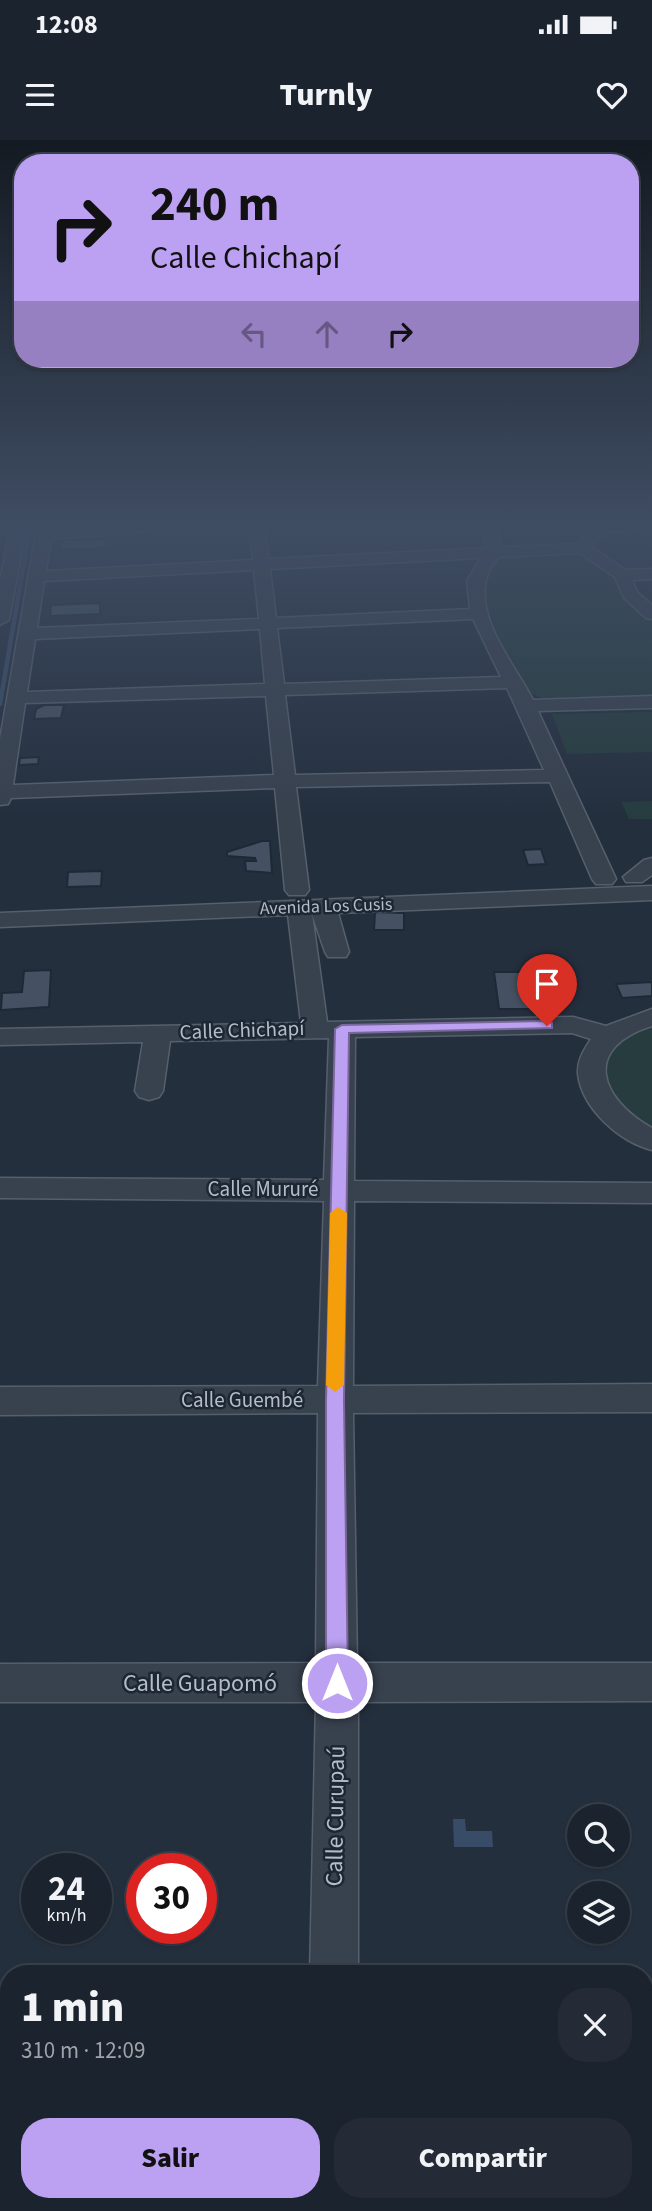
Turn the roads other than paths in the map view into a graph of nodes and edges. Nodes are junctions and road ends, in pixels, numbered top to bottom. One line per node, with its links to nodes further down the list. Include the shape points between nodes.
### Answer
1 (30, 624): 5 (street)
2 (268, 624): 3 (street); 5 (street); 7 (street, Calle Curupaú)
3 (276, 624)
4 (485, 624): 6 (street)
5 (28, 634): 8 (street)
6 (512, 682): 7 (street); 10 (street)
7 (275, 690): 8 (street); 12 (street, Calle Curupaú)
8 (16, 698): 13 (street)
9 (652, 702): 10 (street)
10 (526, 706): 11 (street)
11 (555, 776): 12 (street); 14 (street)
12 (285, 781): 13 (street); 18 (street, Calle Curupaú)
13 (1, 795)
14 (604, 879): 15 (street, Avenida Los Cusis); 16 (street, Avenida Los Cusis)
15 (648, 884): 16 (street, Avenida Los Cusis)
16 (363, 896): 18 (street, Avenida Los Cusis)
17 (0, 901): 19 (street, Avenida Los Cusis)
18 (306, 901): 19 (street, Avenida Los Cusis); 21 (street); 23 (street, Calle Curupaú)
19 (26, 909): 20 (street, Avenida Los Cusis)
20 (0, 920)
21 (337, 952)
22 (652, 1017): 25 (street)
23 (328, 1029): 24 (street, Calle Chichapí); 25 (street, Calle Chichapí, via 573,1025); 30 (street, Calle Curupaú)
24 (158, 1032): 26 (street, Calle Chichapí); 27 (street)
25 (608, 1035): 28 (street, via 592,1064 597,1096 614,1117)
26 (0, 1037)
27 (149, 1091)
28 (652, 1141)
29 (0, 1188): 30 (street, Calle Mururé)
30 (339, 1189): 31 (street, Calle Mururé); 33 (street, Calle Curupaú)
31 (652, 1193)
32 (652, 1398): 33 (street, Calle Guembé)
33 (335, 1400): 34 (street, Calle Guembé); 37 (street, Calle Curupaú)
34 (0, 1401)
35 (652, 1682): 37 (street, Calle Guapomó)
36 (0, 1683): 37 (street, Calle Guapomó)
37 (337, 1683): 38 (street, Calle Curupaú)
38 (334, 1965)

